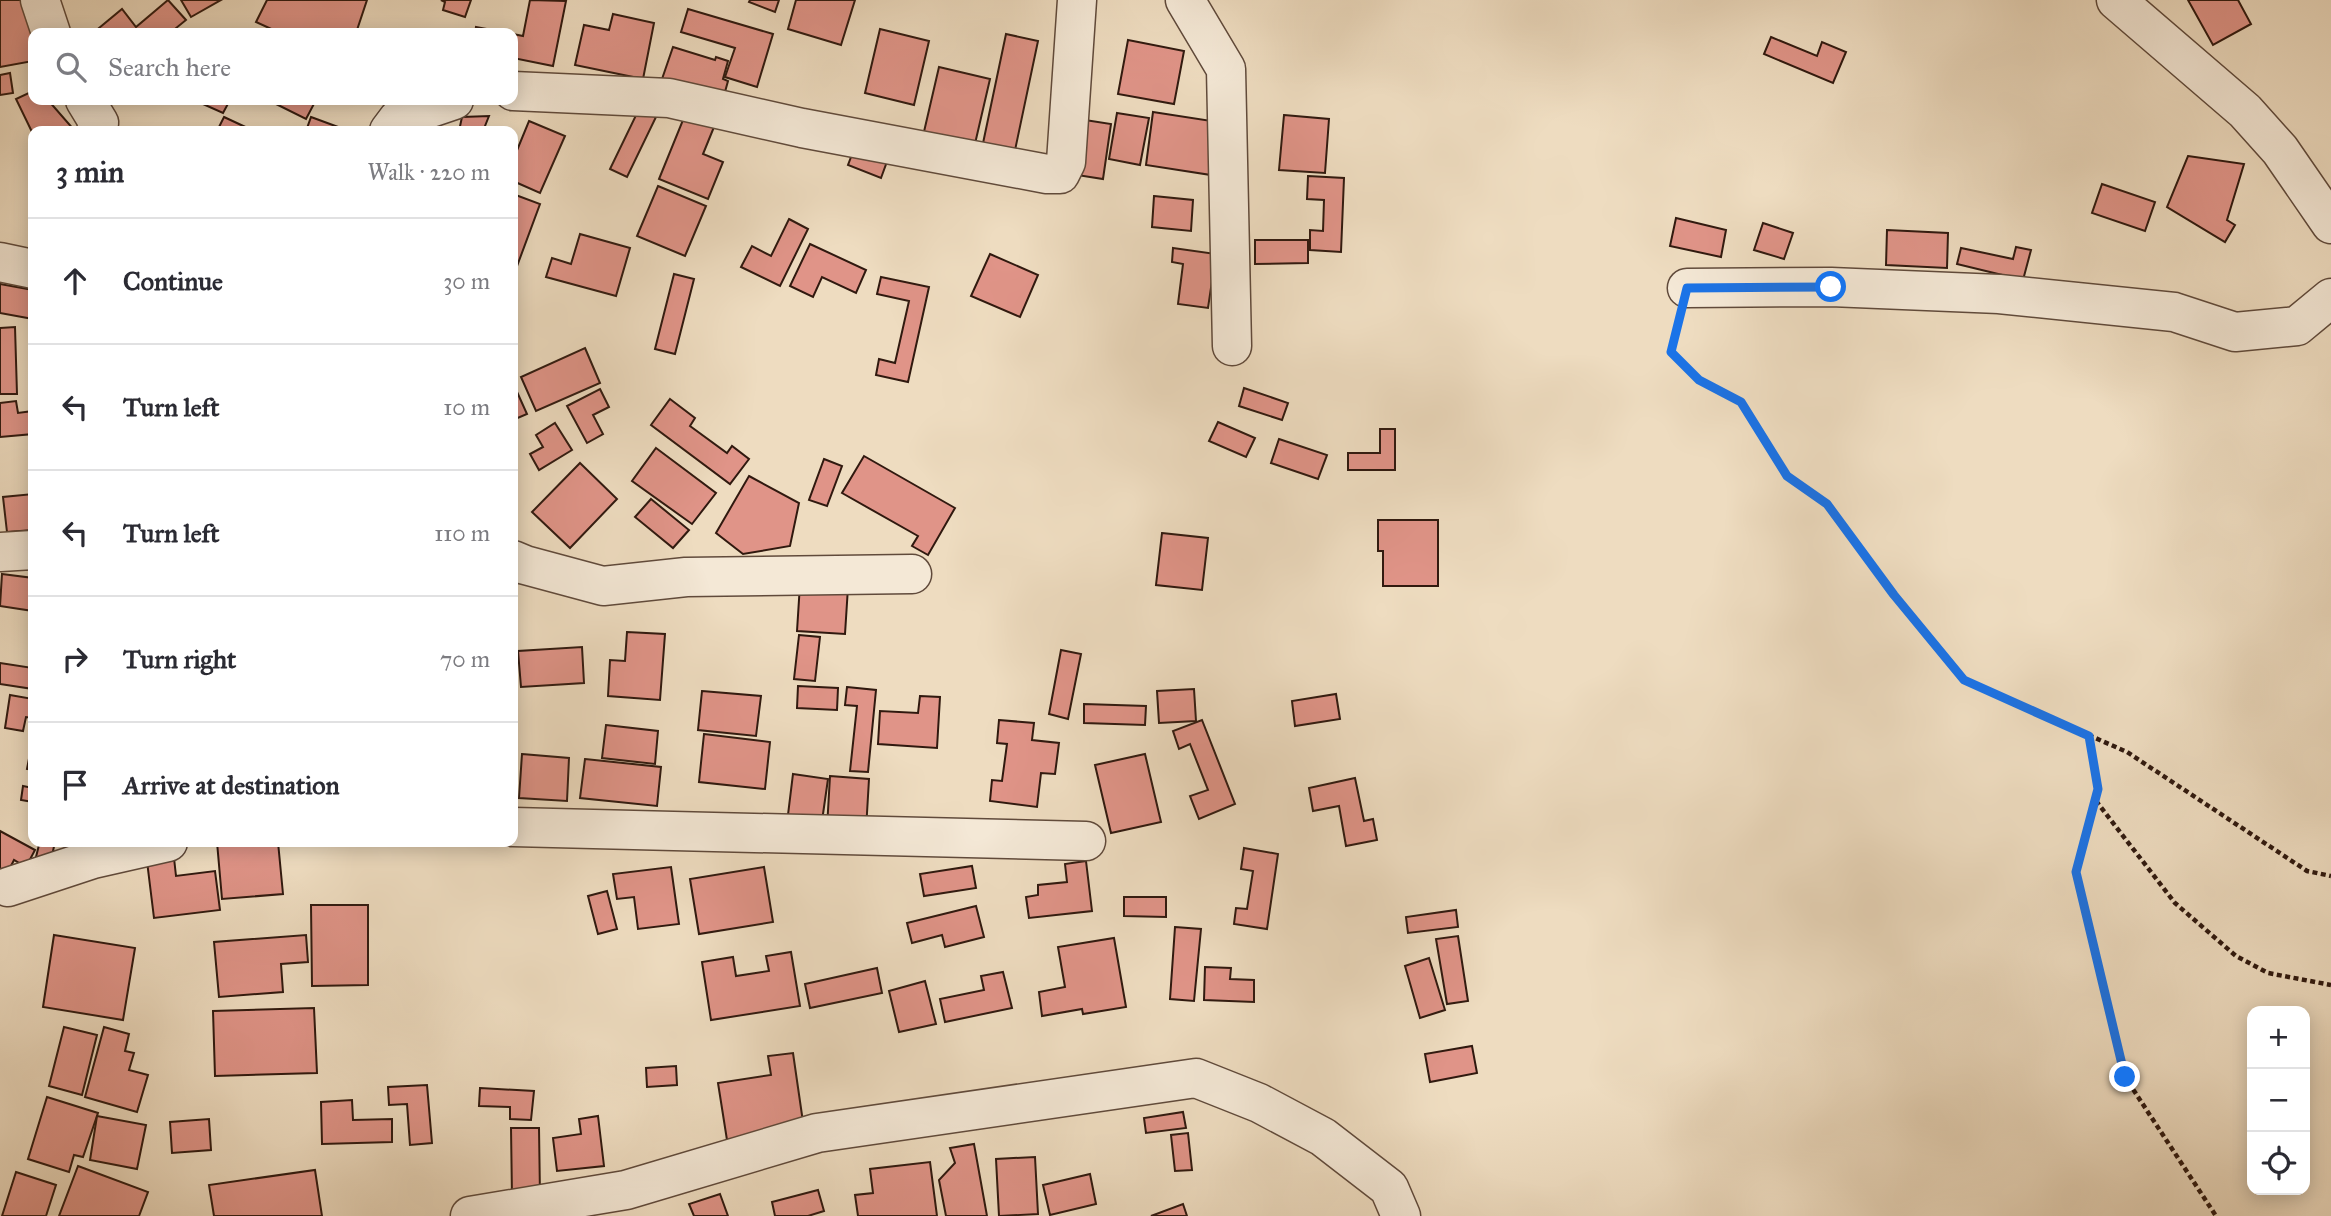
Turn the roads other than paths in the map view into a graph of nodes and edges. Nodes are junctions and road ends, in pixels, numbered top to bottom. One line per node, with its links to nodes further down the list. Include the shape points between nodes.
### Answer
1 (40, 0): 5 (street)
2 (1077, 0): 6 (street, via 1066,162 1060,174 802,128 669,98)
3 (1185, 0): 14 (street, via 1226,69)
4 (2116, 0): 11 (street, via 2245,111 2280,150)
5 (49, 28)
6 (518, 91)
7 (88, 105): 9 (street)
8 (439, 105): 10 (street, via 398,119)
9 (98, 126)
10 (393, 126)
11 (2331, 224)
12 (1687, 288): 13 (street, via 1831,287 1999,294 2174,312 2235,332 2297,326)
13 (2331, 298)
14 (1232, 346)
15 (28, 550): 16 (street)
16 (0, 552)
17 (518, 562): 18 (street, via 603,586 686,577)
18 (912, 574)
19 (518, 827): 20 (street)
20 (1086, 841)
21 (146, 847): 22 (street, via 93,859)
22 (3, 894)
23 (470, 1216): 24 (street, via 626,1190 817,1133 1196,1078 1259,1103 1322,1137 1389,1188)
24 (1401, 1216)

